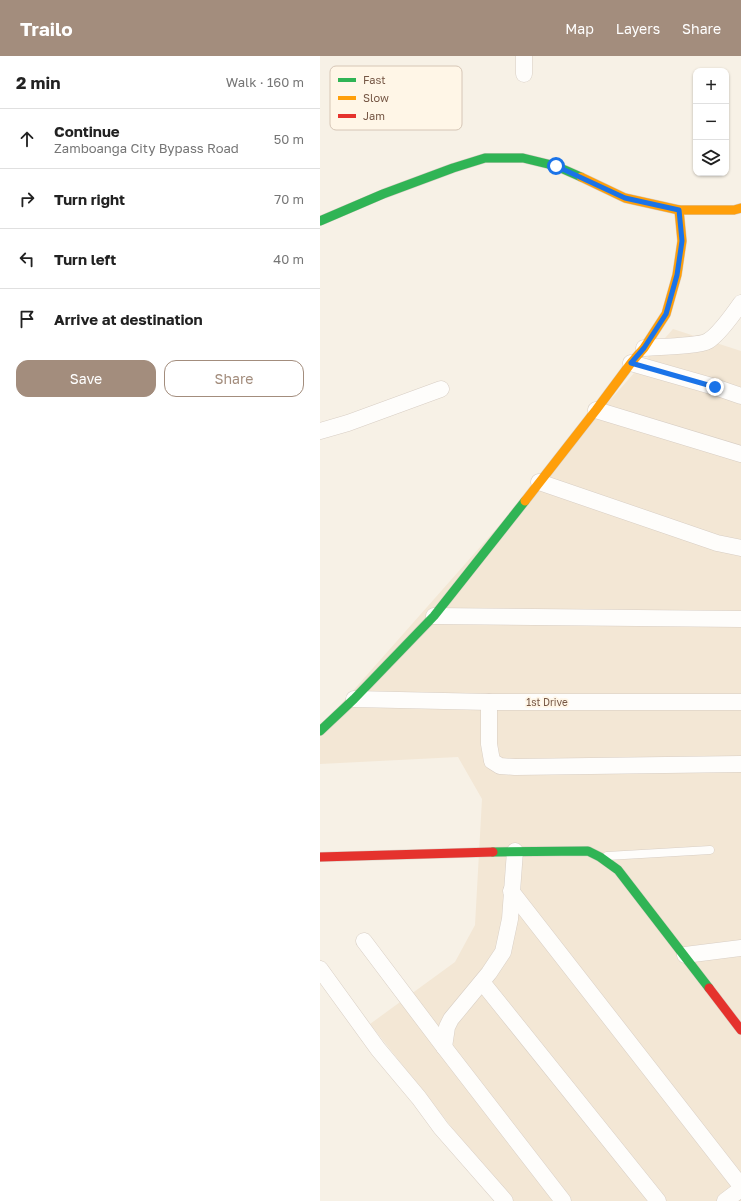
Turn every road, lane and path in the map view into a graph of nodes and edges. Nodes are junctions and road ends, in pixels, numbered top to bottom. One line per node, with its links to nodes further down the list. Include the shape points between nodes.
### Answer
1 (524, 56): 2 (street)
2 (524, 74)
3 (741, 208): 4 (street)
4 (679, 210): 5 (street, via 625,198 556,166 523,158 485,158 383,194); 7 (street, via 682,241 677,275 666,314)
5 (320, 221)
6 (741, 304): 7 (street, via 709,341 700,344)
7 (644, 348): 8 (street)
8 (631, 363): 10 (street); 11 (street)
9 (441, 389): 12 (street)
10 (741, 396)
11 (596, 410): 13 (street); 14 (street)
12 (320, 431)
13 (741, 454)
14 (539, 482): 15 (street, via 716,543); 16 (street)
15 (741, 548)
16 (434, 616): 17 (street); 18 (street)
17 (741, 619)
18 (354, 700): 19 (street, 1st Drive); 21 (street)
19 (489, 702): 20 (street, 1st Drive); 22 (street, via 489,753 492,761 500,766)
20 (741, 702)
21 (320, 730)
22 (741, 764)
23 (710, 850): 26 (lane)
24 (515, 851): 25 (street); 26 (street, via 588,851); 27 (street)
25 (320, 857)
26 (600, 857): 30 (street, via 618,870)
27 (511, 890): 32 (street, via 510,919 503,952); 35 (street)
28 (364, 941): 34 (street)
29 (741, 948): 30 (street)
30 (685, 955): 33 (street)
31 (320, 969): 36 (street, via 378,1049 441,1128)
32 (482, 982): 34 (street, via 451,1019); 38 (street)
33 (741, 1030)
34 (444, 1047): 37 (street)
35 (741, 1188): 39 (street)
36 (505, 1201)
37 (564, 1201)
38 (658, 1201)
39 (725, 1201)

